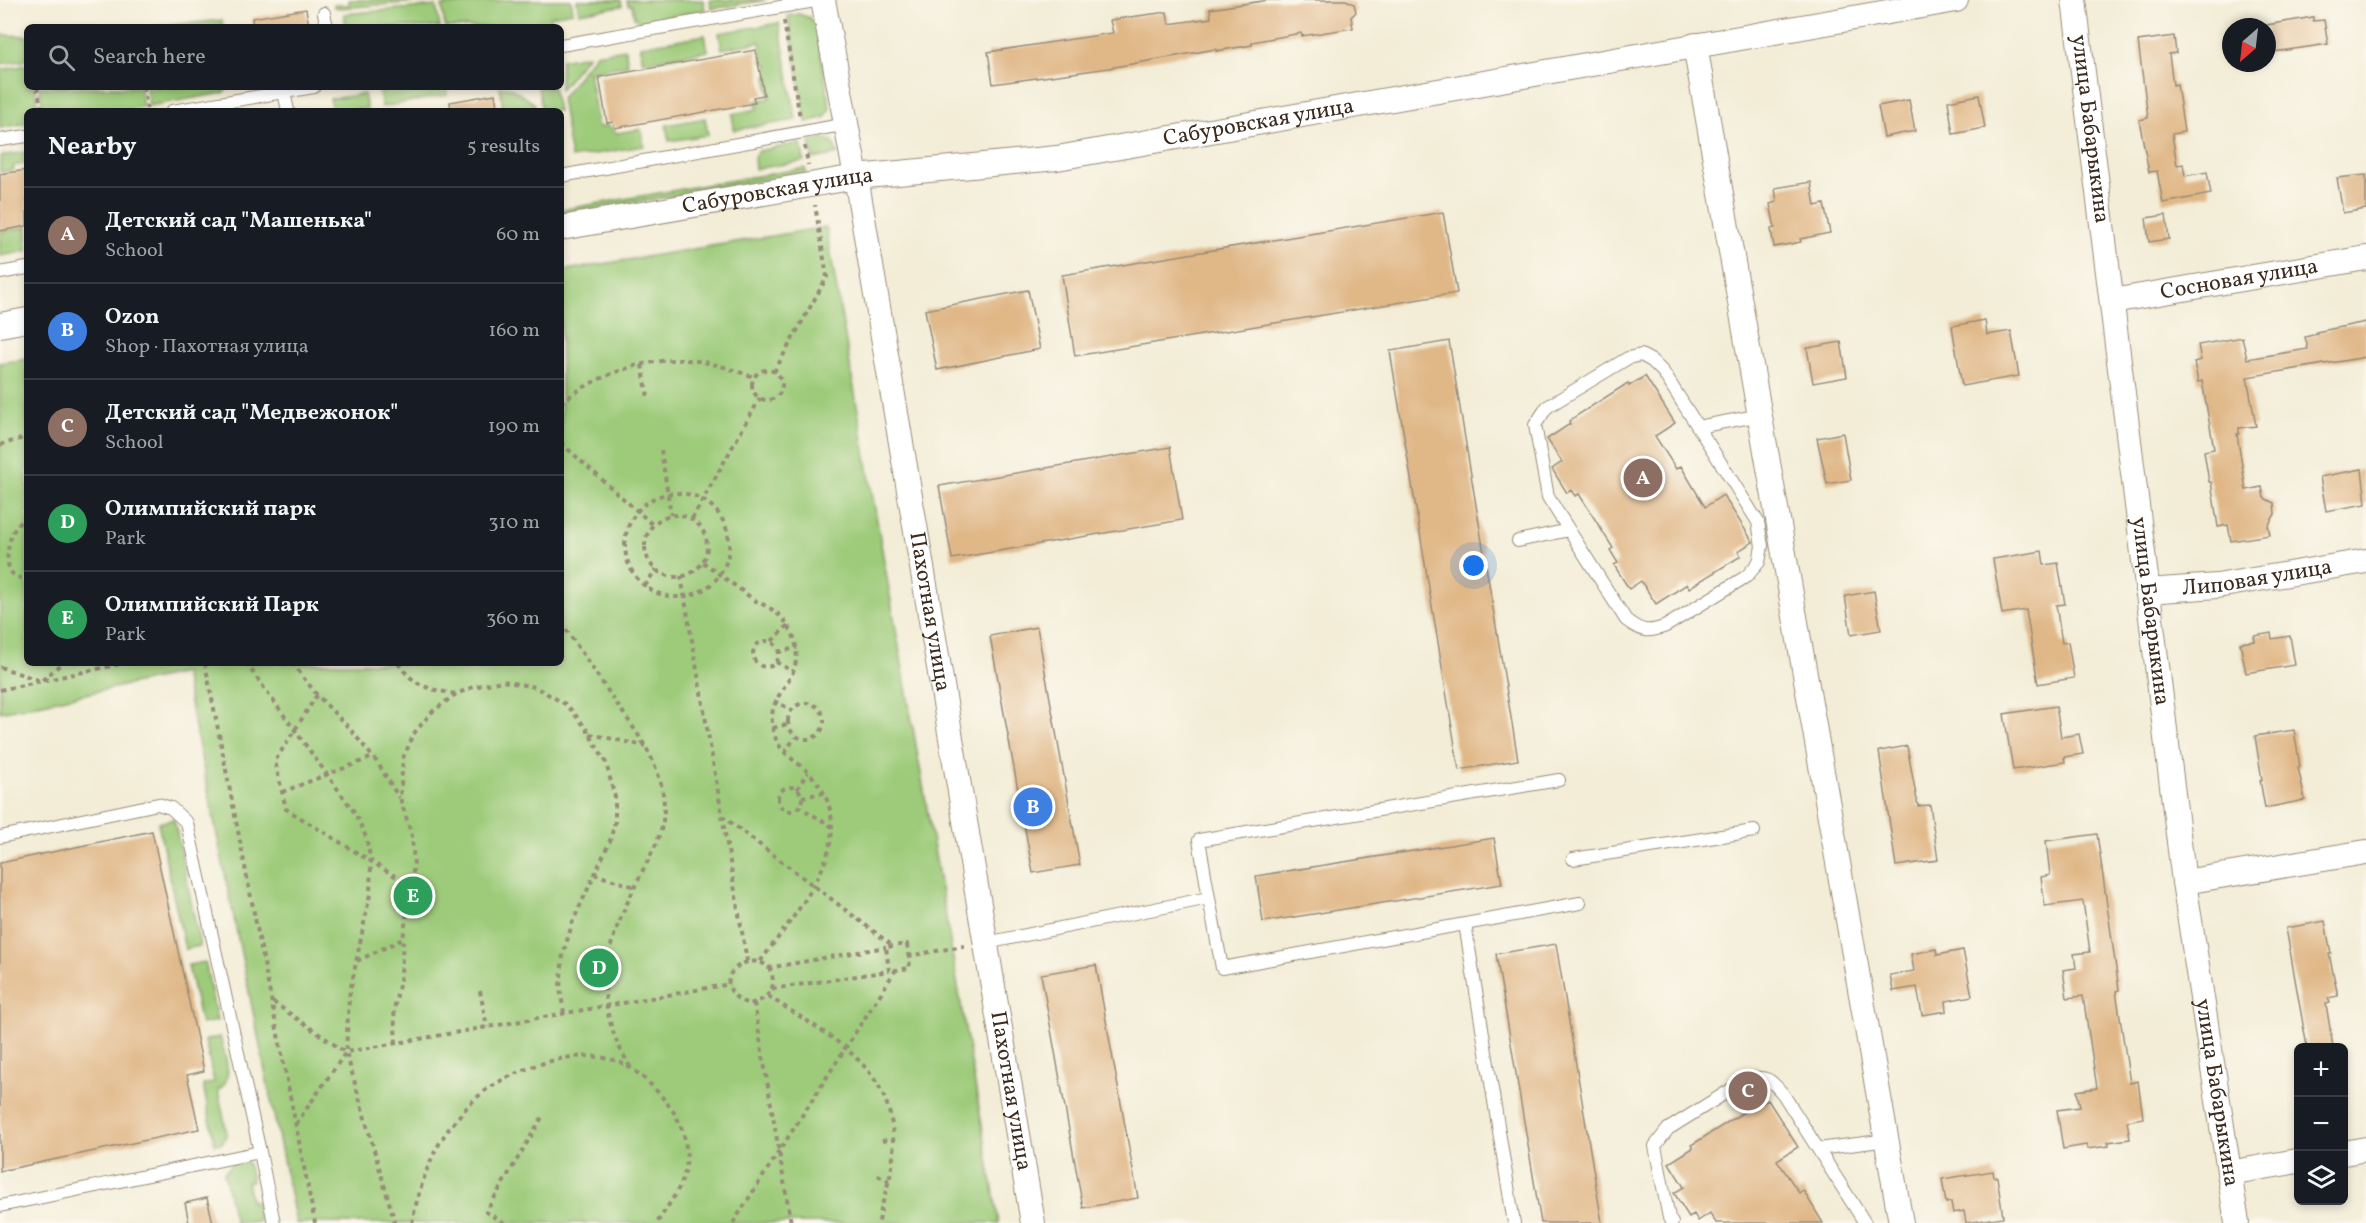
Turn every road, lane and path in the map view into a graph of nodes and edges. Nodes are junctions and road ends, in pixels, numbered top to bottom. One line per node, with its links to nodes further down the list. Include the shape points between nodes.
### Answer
1 (822, 0): 4 (lane); 18 (street, Пахотная улица)
2 (1956, 0): 8 (street, Сабуровская улица)
3 (2074, 0): 29 (street, улица Бабарыкина)
4 (782, 7): 7 (lane); 19 (path)
5 (324, 13): 6 (lane)
6 (326, 24)
7 (564, 44)
8 (1695, 45): 23 (street, Сабуровская улица, via 1057,158); 38 (street)
9 (38, 90): 14 (path)
10 (144, 90): 15 (path)
11 (296, 90): 12 (lane)
12 (284, 92): 13 (lane); 17 (lane)
13 (242, 93): 16 (lane)
14 (41, 108)
15 (147, 108)
16 (184, 108)
17 (287, 108)
18 (847, 124): 19 (lane); 23 (street, Пахотная улица)
19 (803, 132): 22 (lane); 24 (path)
20 (24, 136): 21 (lane)
21 (0, 140)
22 (564, 175)
23 (856, 177): 24 (street, Сабуровская улица); 116 (street, Пахотная улица)
24 (813, 190): 25 (street, Сабуровская улица); 33 (path, via 827,277)
25 (564, 228)
26 (2366, 258): 29 (street, Сосновая улица)
27 (24, 269): 28 (lane)
28 (0, 273)
29 (2112, 301): 60 (street, улица Бабарыкина)
30 (24, 321): 31 (street)
31 (0, 325)
32 (642, 365): 34 (path, via 687,360); 35 (path); 37 (path, via 590,384)
33 (774, 372): 34 (path, via 766,370); 36 (path, via 781,381 778,395)
34 (754, 377): 36 (path, via 752,387)
35 (648, 397)
36 (760, 398): 45 (path)
37 (564, 401)
38 (1761, 415): 39 (lane); 141 (street)
39 (1698, 427): 51 (lane, via 1663,372 1641,355 1628,358 1547,408 1535,425 1548,497); 51 (lane, via 1758,522 1762,546 1759,562 1747,576 1666,626 1653,631 1639,630 1626,620)
40 (24, 438): 41 (path)
41 (0, 445)
42 (564, 446): 46 (path)
43 (661, 450): 44 (path)
44 (668, 494): 45 (path, via 686,494); 46 (path, via 651,500); 47 (path)
45 (703, 500): 49 (path); 56 (path, via 717,512 728,534 727,559)
46 (638, 512): 50 (path); 59 (path, via 629,528 626,553)
47 (671, 515): 49 (path); 50 (path)
48 (24, 519): 58 (path, via 13,532 8,553 13,576)
49 (692, 519): 54 (path, via 706,536 708,546)
50 (653, 525): 55 (path, via 645,545)
51 (1569, 530): 52 (lane)
52 (1518, 541)
53 (2366, 561): 60 (street, Липовая улица, via 2217,586)
54 (703, 562): 56 (path); 57 (path, via 694,572)
55 (656, 569): 57 (path, via 665,575); 59 (path)
56 (720, 574): 61 (path, via 705,589); 62 (path)
57 (681, 576): 61 (path)
58 (24, 578)
59 (645, 586): 61 (path, via 668,596)
60 (2147, 591): 108 (street, улица Бабарыкина)
61 (684, 596): 100 (path)
62 (788, 625): 64 (path); 65 (path)
63 (564, 626): 88 (path)
64 (771, 642): 66 (path); 67 (path, via 759,642 753,656 762,667)
65 (797, 648): 66 (path); 76 (path)
66 (778, 652): 67 (path)
67 (776, 662): 76 (path)
68 (58, 666): 77 (path)
69 (112, 666): 75 (path)
70 (206, 666): 129 (path)
71 (248, 666): 85 (path)
72 (294, 666): 80 (path)
73 (400, 666): 79 (path, via 408,678 431,689)
74 (0, 667): 77 (path)
75 (104, 668): 77 (path)
76 (793, 671): 81 (path)
77 (41, 681): 78 (path)
78 (0, 690)
79 (456, 694): 86 (path, via 502,681 535,687 567,705); 98 (path, via 432,712 415,732 403,758)
80 (317, 696): 85 (path); 90 (path)
81 (774, 701): 82 (path); 84 (path)
82 (792, 710): 83 (path); 87 (path, via 808,702 822,712 824,720 818,736 808,740)
83 (788, 724): 84 (path); 87 (path)
84 (773, 728): 89 (path)
85 (295, 730): 92 (path); 95 (path, via 275,761)
86 (590, 734): 88 (path); 107 (path, via 606,763 615,797 610,841)
87 (795, 737): 89 (path)
88 (645, 746): 111 (path, via 659,778 664,807 660,834)
89 (785, 753): 91 (path)
90 (373, 757): 92 (path); 98 (path)
91 (808, 772): 94 (path); 96 (path)
92 (327, 774): 95 (path); 106 (path, via 355,813)
93 (1559, 780): 112 (lane, via 1199,840)
94 (797, 789): 97 (path); 99 (path, via 784,789 778,802 790,810)
95 (282, 792): 106 (path, via 286,808)
96 (824, 793): 97 (path); 101 (path)
97 (802, 797): 99 (path)
98 (400, 798): 109 (path, via 412,836)
99 (798, 806): 101 (path)
100 (722, 816): 110 (path); 121 (path)
101 (831, 827): 110 (path, via 828,856)
102 (1754, 831): 105 (lane)
103 (0, 837): 146 (lane, via 158,804 179,814 187,823)
104 (2366, 852): 108 (street)
105 (1573, 860)
106 (371, 861): 109 (path); 120 (path, via 370,894)
107 (594, 874): 111 (path); 132 (path, via 563,954 560,988)
108 (2184, 882): 149 (street, улица Бабарыкина)
109 (411, 886): 115 (path)
110 (814, 886): 117 (path); 122 (path)
111 (635, 888): 131 (path, via 610,945 604,973)
112 (1209, 898): 114 (lane, via 1222,968); 116 (lane)
113 (1580, 903): 114 (lane)
114 (1465, 924): 163 (lane)
115 (403, 939): 120 (path); 134 (path, via 394,1010)
116 (986, 943): 119 (path); 162 (street, Пахотная улица)
117 (893, 946): 118 (path); 119 (path, via 907,944)
118 (886, 947): 123 (path); 124 (path)
119 (909, 956): 124 (path, via 910,968)
120 (357, 961): 136 (path, via 349,997)
121 (747, 961): 122 (path); 125 (path, via 736,967)
122 (760, 962): 123 (path)
123 (768, 968): 126 (path)
124 (892, 971): 126 (path); 135 (path)
125 (730, 984): 130 (path, via 735,996); 131 (path)
126 (772, 989): 128 (path)
127 (480, 991): 133 (path)
128 (768, 996): 130 (path); 135 (path)
129 (272, 1001): 136 (path); 139 (path)
130 (754, 1003): 145 (path)
131 (607, 1006): 132 (path); 137 (path, via 615,1036)
132 (564, 1013): 133 (path)
133 (487, 1027): 134 (path)
134 (396, 1043): 136 (path)
135 (845, 1047): 140 (path, via 876,1082 888,1109); 145 (path)
136 (346, 1052): 139 (path); 155 (path)
137 (631, 1069): 156 (path, via 598,1056 564,1059 524,1070 495,1084 470,1104 447,1131 432,1161); 158 (path, via 673,1110 687,1153 684,1176)
138 (544, 1114): 157 (path, via 486,1212)
139 (296, 1124): 154 (path)
140 (893, 1139): 142 (path); 151 (path)
141 (1888, 1140): 143 (lane); 166 (street)
142 (882, 1141)
143 (1818, 1149): 164 (lane, via 1773,1082 1762,1077 1748,1079 1668,1129 1655,1146); 165 (lane)
144 (2366, 1149): 147 (street)
145 (779, 1151): 159 (path); 160 (path)
146 (260, 1152): 152 (lane); 153 (lane)
147 (2348, 1152)
148 (2294, 1162): 149 (street)
149 (2229, 1173): 167 (street, улица Бабарыкина)
150 (878, 1175): 151 (path)
151 (889, 1181): 161 (path)
152 (0, 1206)
153 (274, 1223)
154 (315, 1223)
155 (395, 1223)
156 (412, 1223)
157 (504, 1223)
158 (657, 1223)
159 (733, 1223)
160 (791, 1223)
161 (879, 1223)
162 (1033, 1223)
163 (1514, 1223)
164 (1672, 1223)
165 (1865, 1223)
166 (1901, 1223)
167 (2237, 1223)

